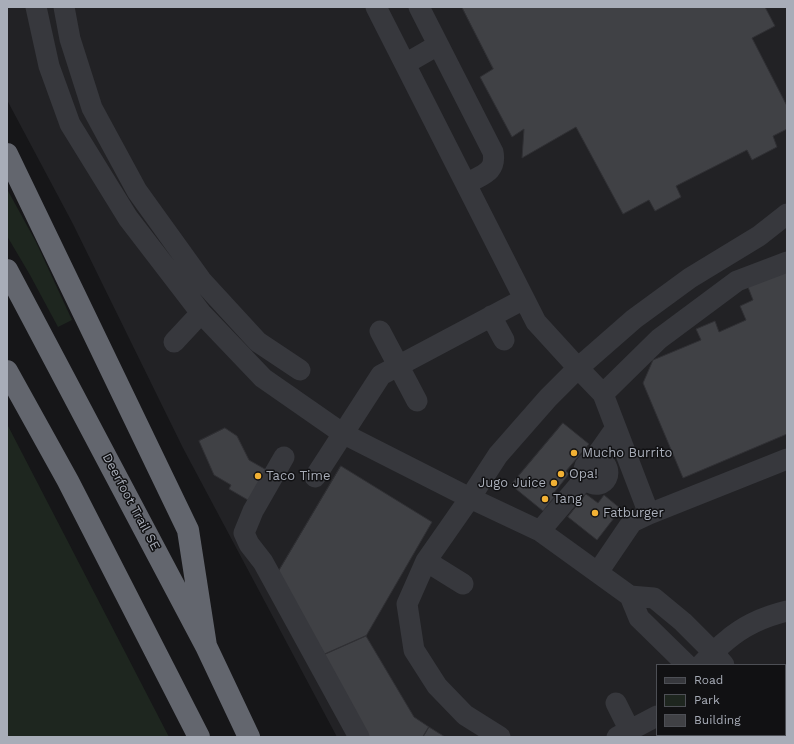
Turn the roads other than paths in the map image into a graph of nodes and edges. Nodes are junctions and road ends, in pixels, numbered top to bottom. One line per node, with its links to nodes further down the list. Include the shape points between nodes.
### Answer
1 (36, 7): 15 (street, via 49,66 70,124 128,218)
2 (64, 7): 22 (street, via 69,36 92,108 136,191 200,280 258,342)
3 (376, 7): 6 (street)
4 (419, 7): 5 (street)
5 (438, 45): 6 (street); 8 (street, via 493,152 495,161 491,169)
6 (405, 64): 8 (street)
7 (7, 154): 41 (highway, via 188,530)
8 (466, 184): 14 (street)
9 (787, 214): 11 (street)
10 (787, 233): 11 (street)
11 (759, 236): 21 (street, via 690,278 634,319)
12 (787, 262): 24 (street, via 737,282 659,339)
13 (7, 270): 41 (highway, Deerfoot Trail SE)
14 (524, 299): 16 (street); 21 (street, via 536,322)
15 (201, 313): 19 (street); 27 (street, via 263,378)
16 (491, 316): 18 (street); 20 (street)
17 (380, 331): 20 (street)
18 (504, 340)
19 (174, 342)
20 (398, 365): 25 (street); 27 (street, via 381,375)
21 (578, 368): 24 (street); 33 (street, via 498,455)
22 (300, 370)
23 (7, 371): 47 (highway, via 68,481)
24 (603, 394): 26 (street)
25 (417, 401)
26 (616, 428): 30 (street); 32 (street)
27 (342, 433): 31 (street); 33 (street)
28 (284, 457): 49 (street, via 253,511 244,533 263,562)
29 (787, 459): 34 (street)
30 (588, 469): 32 (street, via 599,460 606,464 608,472 605,480); 35 (street)
31 (315, 477)
32 (640, 488): 34 (street)
33 (470, 498): 35 (street); 36 (street)
34 (649, 514): 37 (street, via 632,522)
35 (540, 531): 37 (street)
36 (426, 561): 38 (street); 50 (street, via 407,604 414,650 437,686 460,710)
37 (598, 572): 39 (street)
38 (463, 584)
39 (630, 596): 42 (street, via 654,598 683,622); 43 (street, via 639,618)
40 (787, 611): 42 (street, via 743,628 726,640)
41 (206, 646): 48 (highway, Deerfoot Trail SE)
42 (713, 661)
43 (686, 664)
44 (616, 703): 46 (street)
45 (656, 717): 46 (street)
46 (624, 734)
47 (199, 737)
48 (249, 737)
49 (359, 737)
50 (500, 737)

